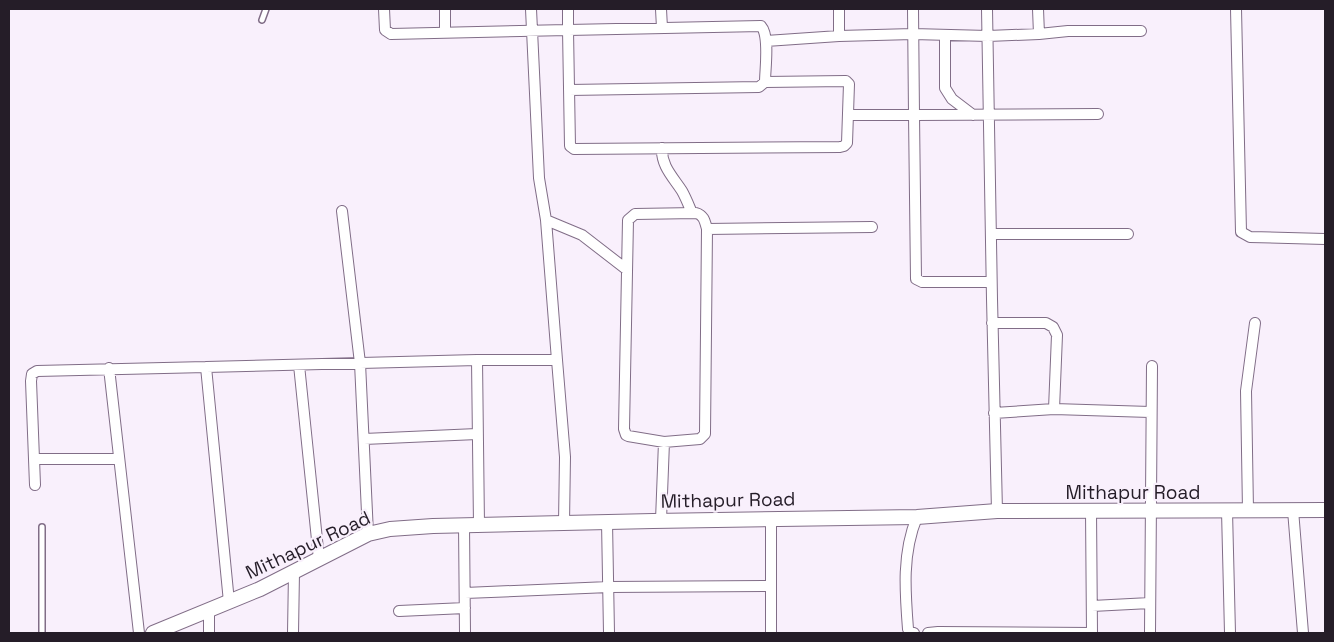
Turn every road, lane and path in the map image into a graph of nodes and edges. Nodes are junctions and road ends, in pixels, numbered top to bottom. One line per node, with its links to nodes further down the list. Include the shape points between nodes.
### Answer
1 (266, 9): 12 (lane)
2 (384, 9): 17 (street, via 385,30 388,32)
3 (445, 9): 17 (street)
4 (531, 9): 15 (street)
5 (568, 9): 14 (street)
6 (661, 9): 13 (street)
7 (839, 9): 20 (street)
8 (913, 9): 18 (street)
9 (987, 9): 22 (street)
10 (1038, 9): 19 (street)
11 (1236, 9): 39 (street, via 1242,232 1250,237)
12 (262, 20)
13 (662, 28): 14 (street); 23 (street, via 761,26)
14 (568, 30): 15 (street); 25 (street)
15 (533, 31): 17 (street); 34 (street, via 539,178)
16 (1141, 31): 19 (street)
17 (446, 32)
18 (913, 34): 20 (street); 21 (street); 28 (street)
19 (1039, 34): 22 (street)
20 (839, 36): 23 (street)
21 (945, 36): 22 (street); 29 (street, via 945,88 952,99)
22 (988, 36): 30 (street)
23 (766, 41): 24 (street)
24 (765, 82): 25 (street, via 759,87); 26 (street, via 846,81 849,84)
25 (569, 90): 31 (street, via 572,148)
26 (849, 114): 28 (street); 31 (street, via 847,143 840,147)
27 (1098, 114): 30 (street)
28 (914, 115): 29 (street); 41 (street, via 916,279 922,282)
29 (973, 115): 30 (street)
30 (990, 115): 37 (street)
31 (662, 148): 33 (street, via 663,162)
32 (342, 211): 46 (street)
33 (692, 213): 36 (street, via 701,215); 40 (street, via 631,216 626,229)
34 (546, 220): 40 (street, via 582,235); 45 (street)
35 (872, 227): 36 (street)
36 (707, 229): 56 (street, via 705,434 700,439)
37 (991, 234): 38 (street); 41 (street)
38 (1128, 234)
39 (1325, 239)
40 (626, 269): 56 (street, via 625,434)
41 (991, 282): 42 (street)
42 (992, 323): 51 (street, via 1046,323 1053,327 1057,335); 53 (street)
43 (1255, 324): 60 (street, via 1246,391)
44 (477, 360): 45 (street); 46 (street); 54 (street)
45 (557, 360): 71 (street, via 565,457)
46 (360, 363): 47 (street); 55 (street)
47 (299, 365): 49 (street); 76 (street)
48 (1152, 366): 52 (street)
49 (206, 367): 50 (street); 81 (street)
50 (109, 368): 57 (street, via 49,369 32,374); 58 (street)
51 (1054, 409): 52 (street); 53 (street)
52 (1150, 412): 66 (street)
53 (994, 413): 63 (street)
54 (477, 434): 55 (street); 72 (street)
55 (364, 439): 75 (street)
56 (664, 442): 69 (street)
57 (35, 459): 58 (street); 59 (street)
58 (119, 459): 88 (street)
59 (36, 484)
60 (1248, 510): 61 (street, Mithapur Road); 65 (street, Mithapur Road)
61 (1293, 510): 62 (street, Mithapur Road); 100 (street)
62 (1325, 510)
63 (997, 511): 64 (street, Mithapur Road); 67 (street, Mithapur Road)
64 (1092, 511): 66 (street, Mithapur Road); 83 (street)
65 (1227, 511): 66 (street, Mithapur Road); 99 (street)
66 (1151, 512): 82 (street)
67 (917, 517): 68 (street, Mithapur Road); 95 (street, via 907,550 906,576 908,629)
68 (771, 518): 69 (street, Mithapur Road); 78 (street)
69 (661, 520): 70 (street, Mithapur Road)
70 (607, 522): 71 (street, Mithapur Road); 79 (street)
71 (564, 523): 72 (street, Mithapur Road)
72 (479, 525): 73 (street, Mithapur Road)
73 (464, 526): 75 (street, Mithapur Road, via 390,529); 80 (street)
74 (42, 527): 87 (lane)
75 (368, 534): 76 (street, Mithapur Road)
76 (319, 560): 77 (street, Mithapur Road)
77 (294, 572): 81 (street, Mithapur Road); 91 (street)
78 (771, 586): 79 (street); 94 (street)
79 (608, 587): 80 (street); 93 (street)
80 (465, 593): 84 (street)
81 (229, 602): 85 (street, Mithapur Road)
82 (1150, 603): 83 (street); 98 (street)
83 (1092, 606): 97 (street)
84 (465, 608): 86 (street); 92 (street)
85 (209, 610): 89 (street, Mithapur Road); 90 (street)
86 (399, 611)
87 (42, 633)
88 (139, 633)
89 (153, 633)
90 (209, 633)
91 (293, 633)
92 (465, 633)
93 (609, 633)
94 (771, 633)
95 (914, 633)
96 (928, 633): 97 (street)
97 (1092, 633)
98 (1150, 633)
99 (1230, 633)
100 (1303, 633)

